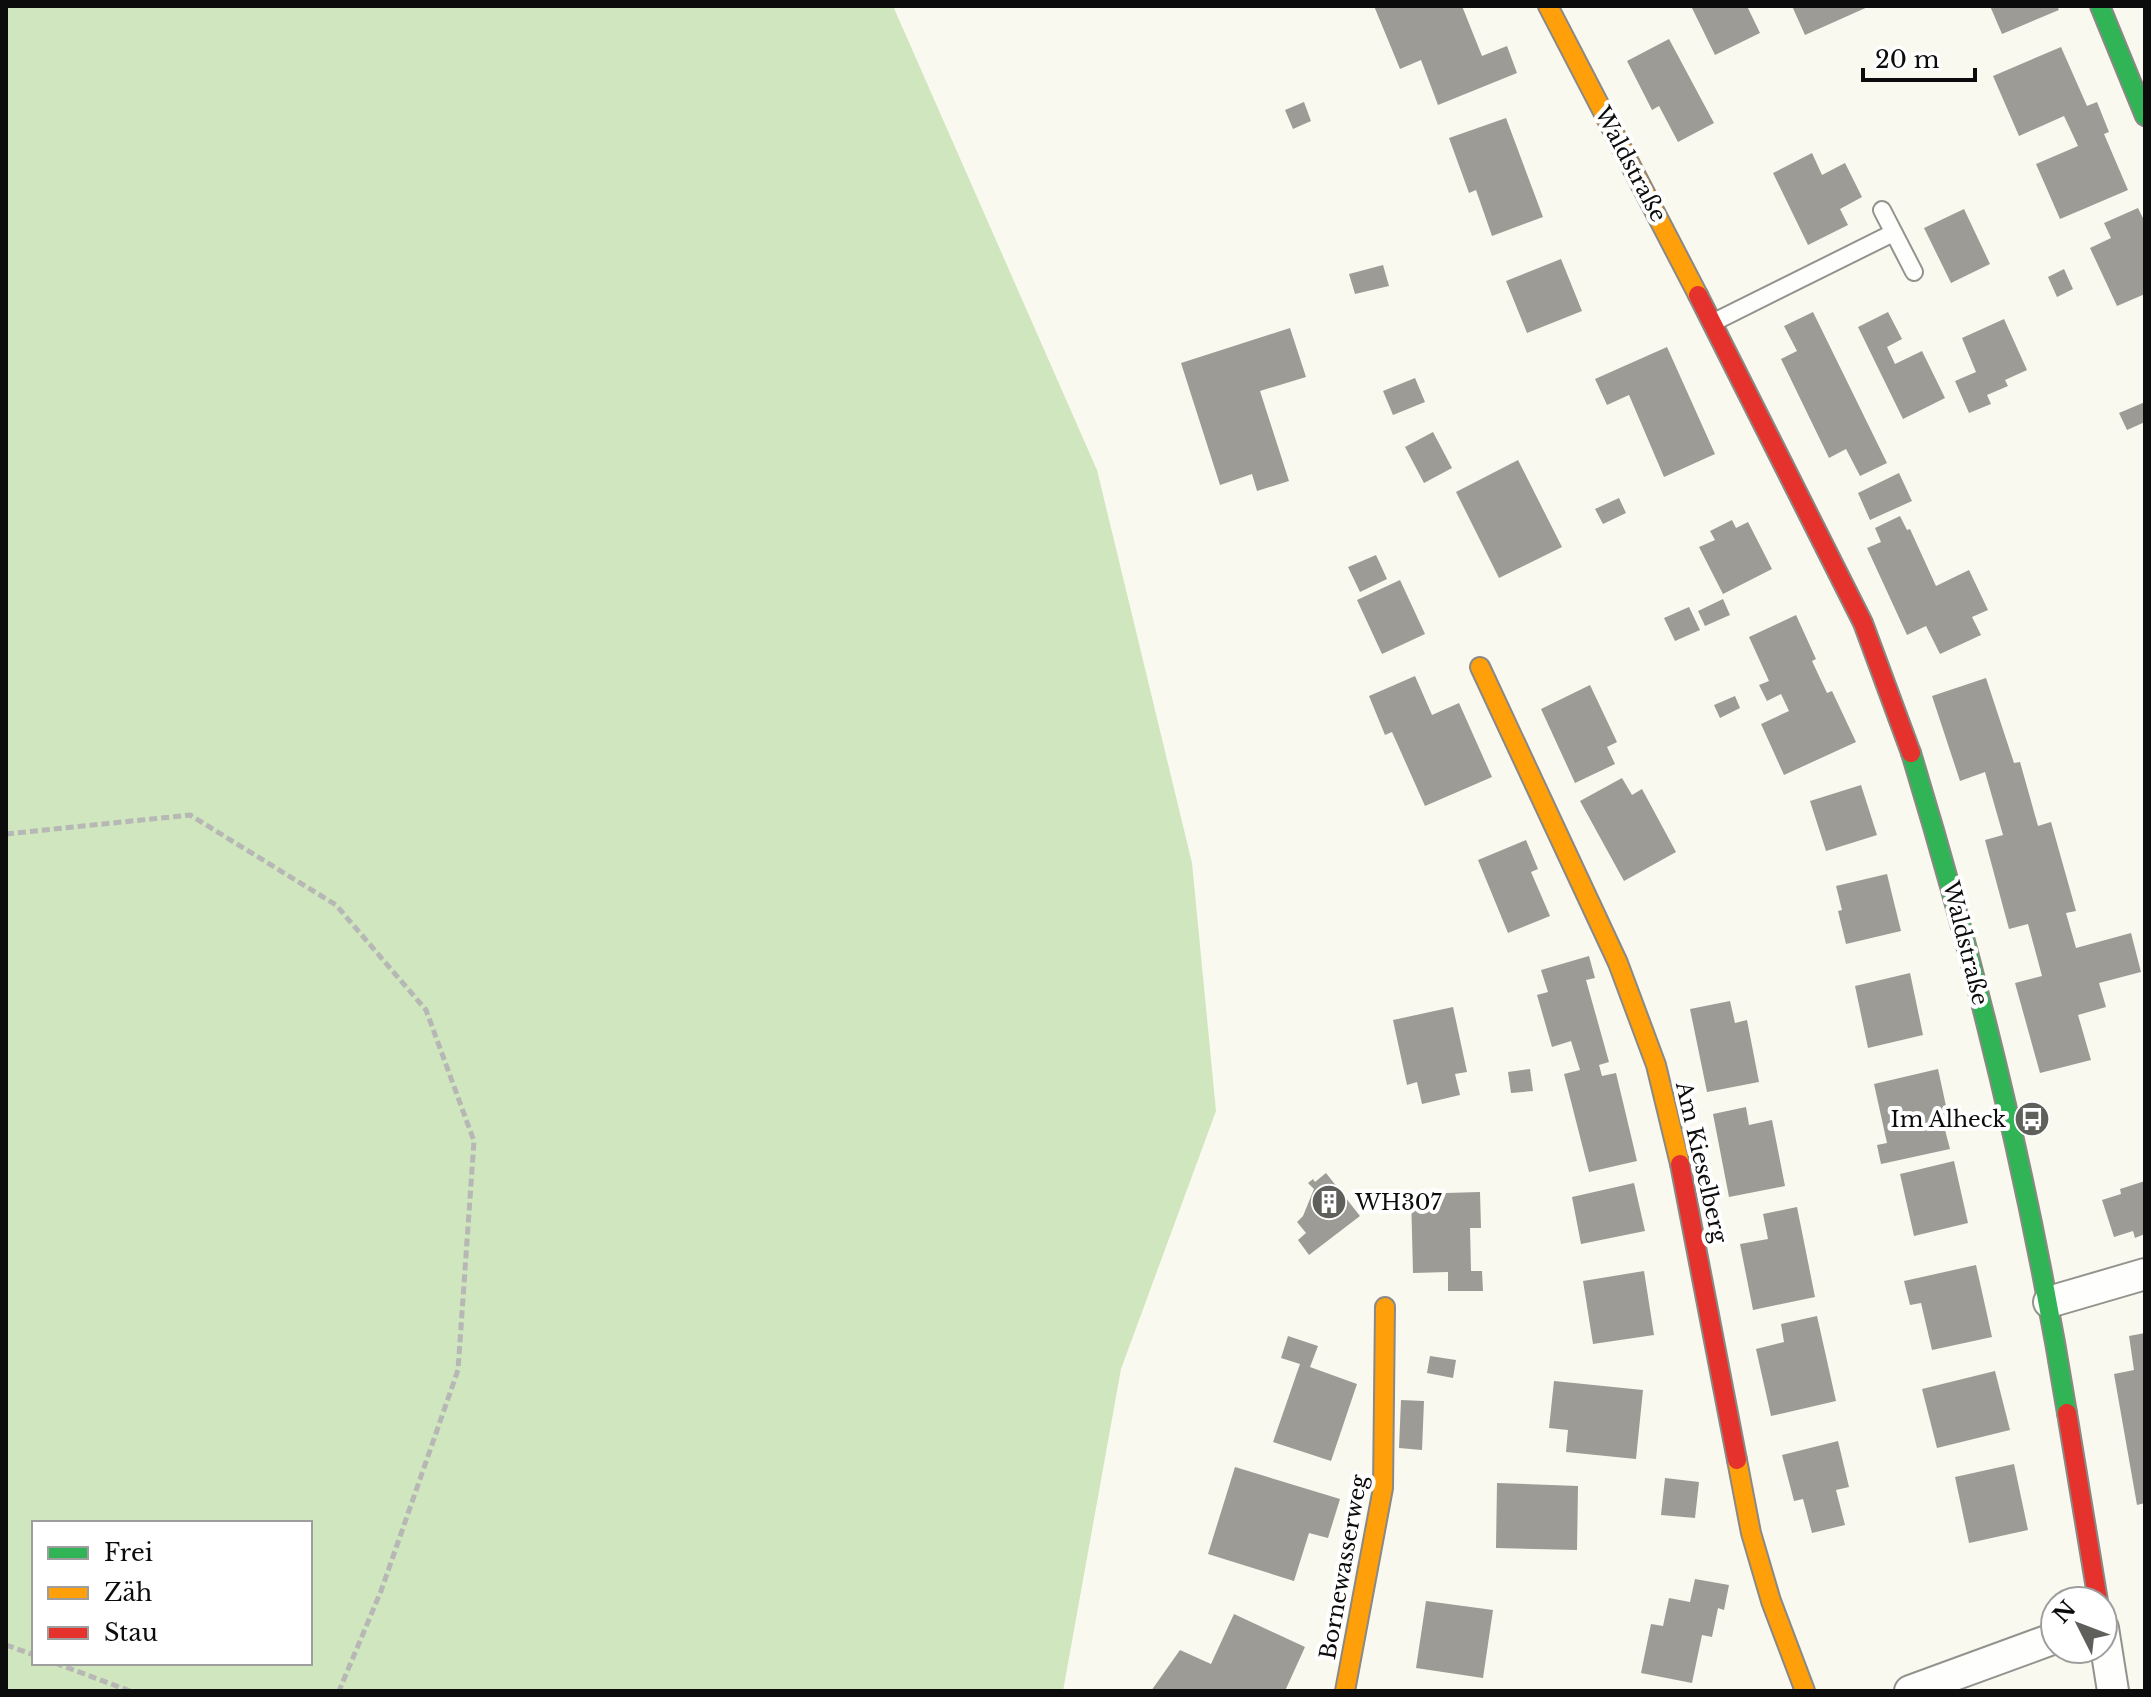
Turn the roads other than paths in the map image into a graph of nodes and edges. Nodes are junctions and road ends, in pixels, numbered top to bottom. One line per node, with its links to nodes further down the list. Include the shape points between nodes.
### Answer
1 (1548, 6): 7 (street, Waldstraße)
2 (2100, 6): 3 (street)
3 (2145, 116)
4 (1882, 210): 5 (lane)
5 (1893, 233): 6 (lane); 7 (lane)
6 (1914, 272)
7 (1713, 323): 10 (street, Waldstraße, via 1863,623 1904,729 1955,896)
8 (1480, 667): 16 (street, Am Kieselberg, via 1618,963 1656,1065 1683,1176 1751,1533)
9 (2145, 1274): 10 (street)
10 (2049, 1302): 12 (street, Waldstraße)
11 (1385, 1307): 15 (street, Bornewasserweg, via 1383,1488)
12 (2095, 1585)
13 (2039, 1644): 17 (street)
14 (2109, 1665): 18 (street)
15 (1345, 1691)
16 (1805, 1691)
17 (1910, 1691)
18 (2113, 1691)

